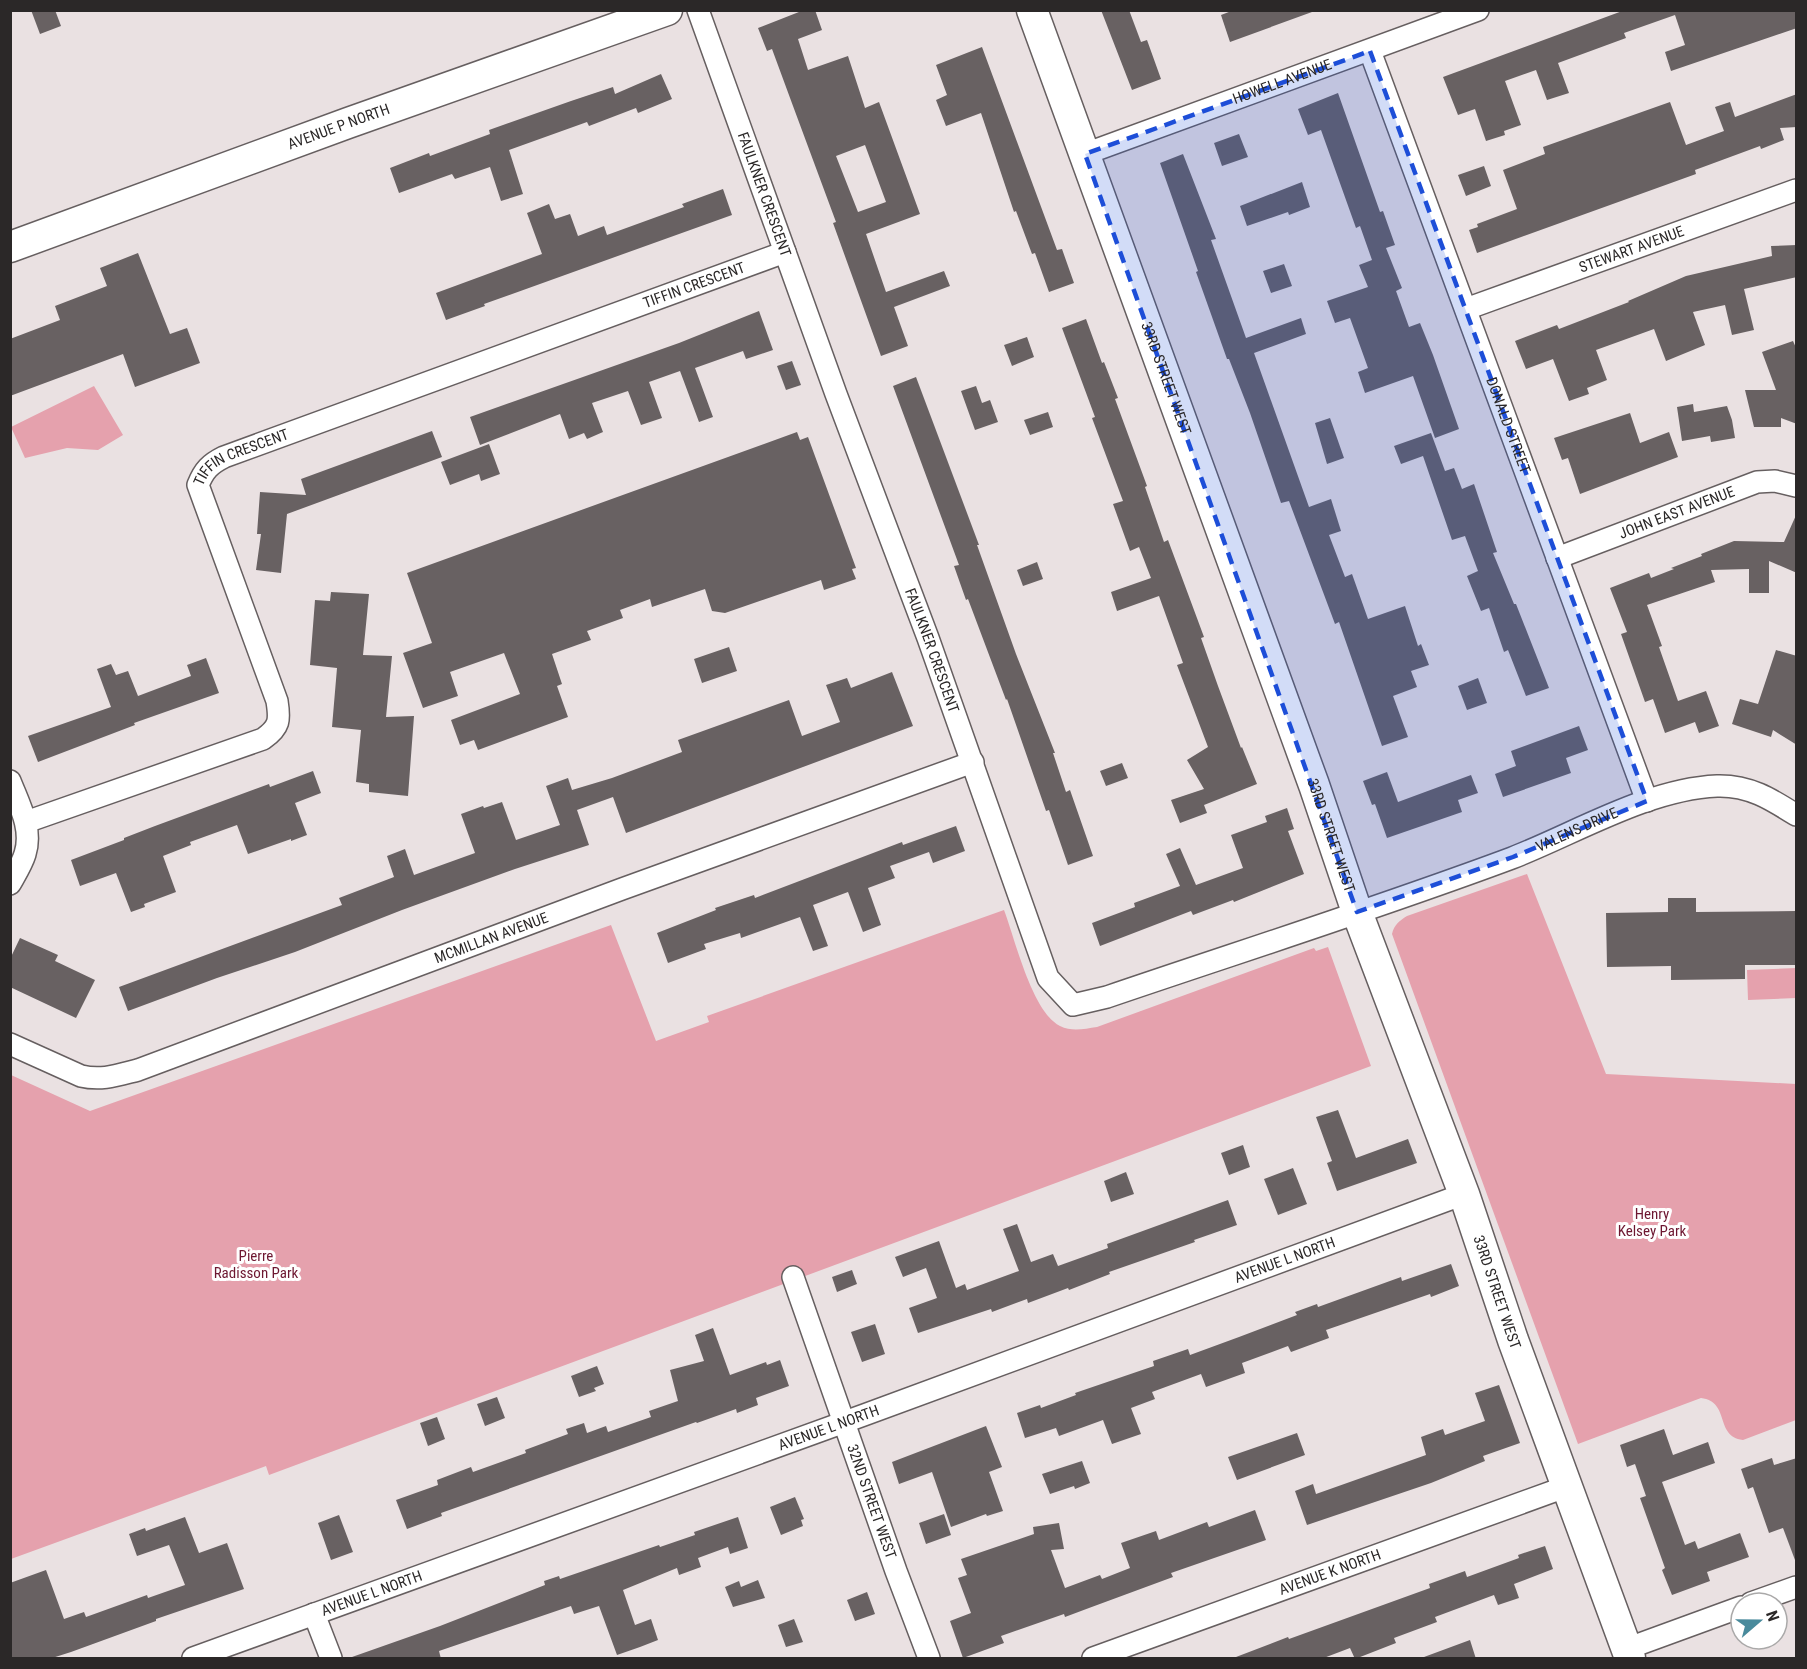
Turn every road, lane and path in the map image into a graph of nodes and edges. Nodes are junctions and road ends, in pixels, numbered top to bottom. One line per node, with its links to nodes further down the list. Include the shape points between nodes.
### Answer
1 (667, 10): 8 (main road, AVENUE P NORTH)
2 (698, 10): 9 (street, FAULKNER CRESCENT)
3 (1032, 10): 6 (main road, 33RD STREET WEST)
4 (1478, 10): 5 (street, HOWELL AVENUE)
5 (1370, 51): 6 (street, HOWELL AVENUE); 10 (street, DONALD STREET)
6 (1085, 154): 19 (main road, 33RD STREET WEST)
7 (1797, 190): 10 (street, STEWART AVENUE)
8 (10, 247)
9 (785, 252): 13 (street, FAULKNER CRESCENT); 17 (street, TIFFIN CRESCENT, via 209,465 198,484 278,701 280,720 273,733 263,739)
10 (1466, 309): 12 (street, DONALD STREET)
11 (1797, 486): 12 (street, JOHN EAST AVENUE, via 1775,481 1757,483)
12 (1557, 558): 15 (street, DONALD STREET)
13 (973, 762): 19 (street, FAULKNER CRESCENT, via 1048,978 1073,1005); 20 (street, MCMILLAN AVENUE, via 138,1070 91,1079)
14 (10, 781): 17 (street)
15 (1647, 801): 16 (street, VALENS DRIVE, via 1699,788 1734,786 1766,795); 19 (street, VALENS DRIVE, via 1513,857)
16 (1797, 815)
17 (26, 822): 18 (street, via 25,856)
18 (10, 884)
19 (1357, 912): 21 (main road, 33RD STREET WEST)
20 (10, 1044)
21 (1464, 1194): 23 (street, AVENUE L NORTH); 24 (main road, 33RD STREET WEST)
22 (793, 1277): 23 (street, 32ND STREET WEST)
23 (845, 1422): 26 (street, AVENUE L NORTH); 30 (street, 32ND STREET WEST)
24 (1568, 1486): 27 (main road, 33RD STREET WEST); 31 (street, AVENUE K NORTH)
25 (1729, 1612): 27 (street)
26 (314, 1614): 28 (street, AVENUE L NORTH); 29 (street)
27 (1628, 1654)
28 (193, 1659)
29 (331, 1659)
30 (929, 1659)
31 (1093, 1659)

